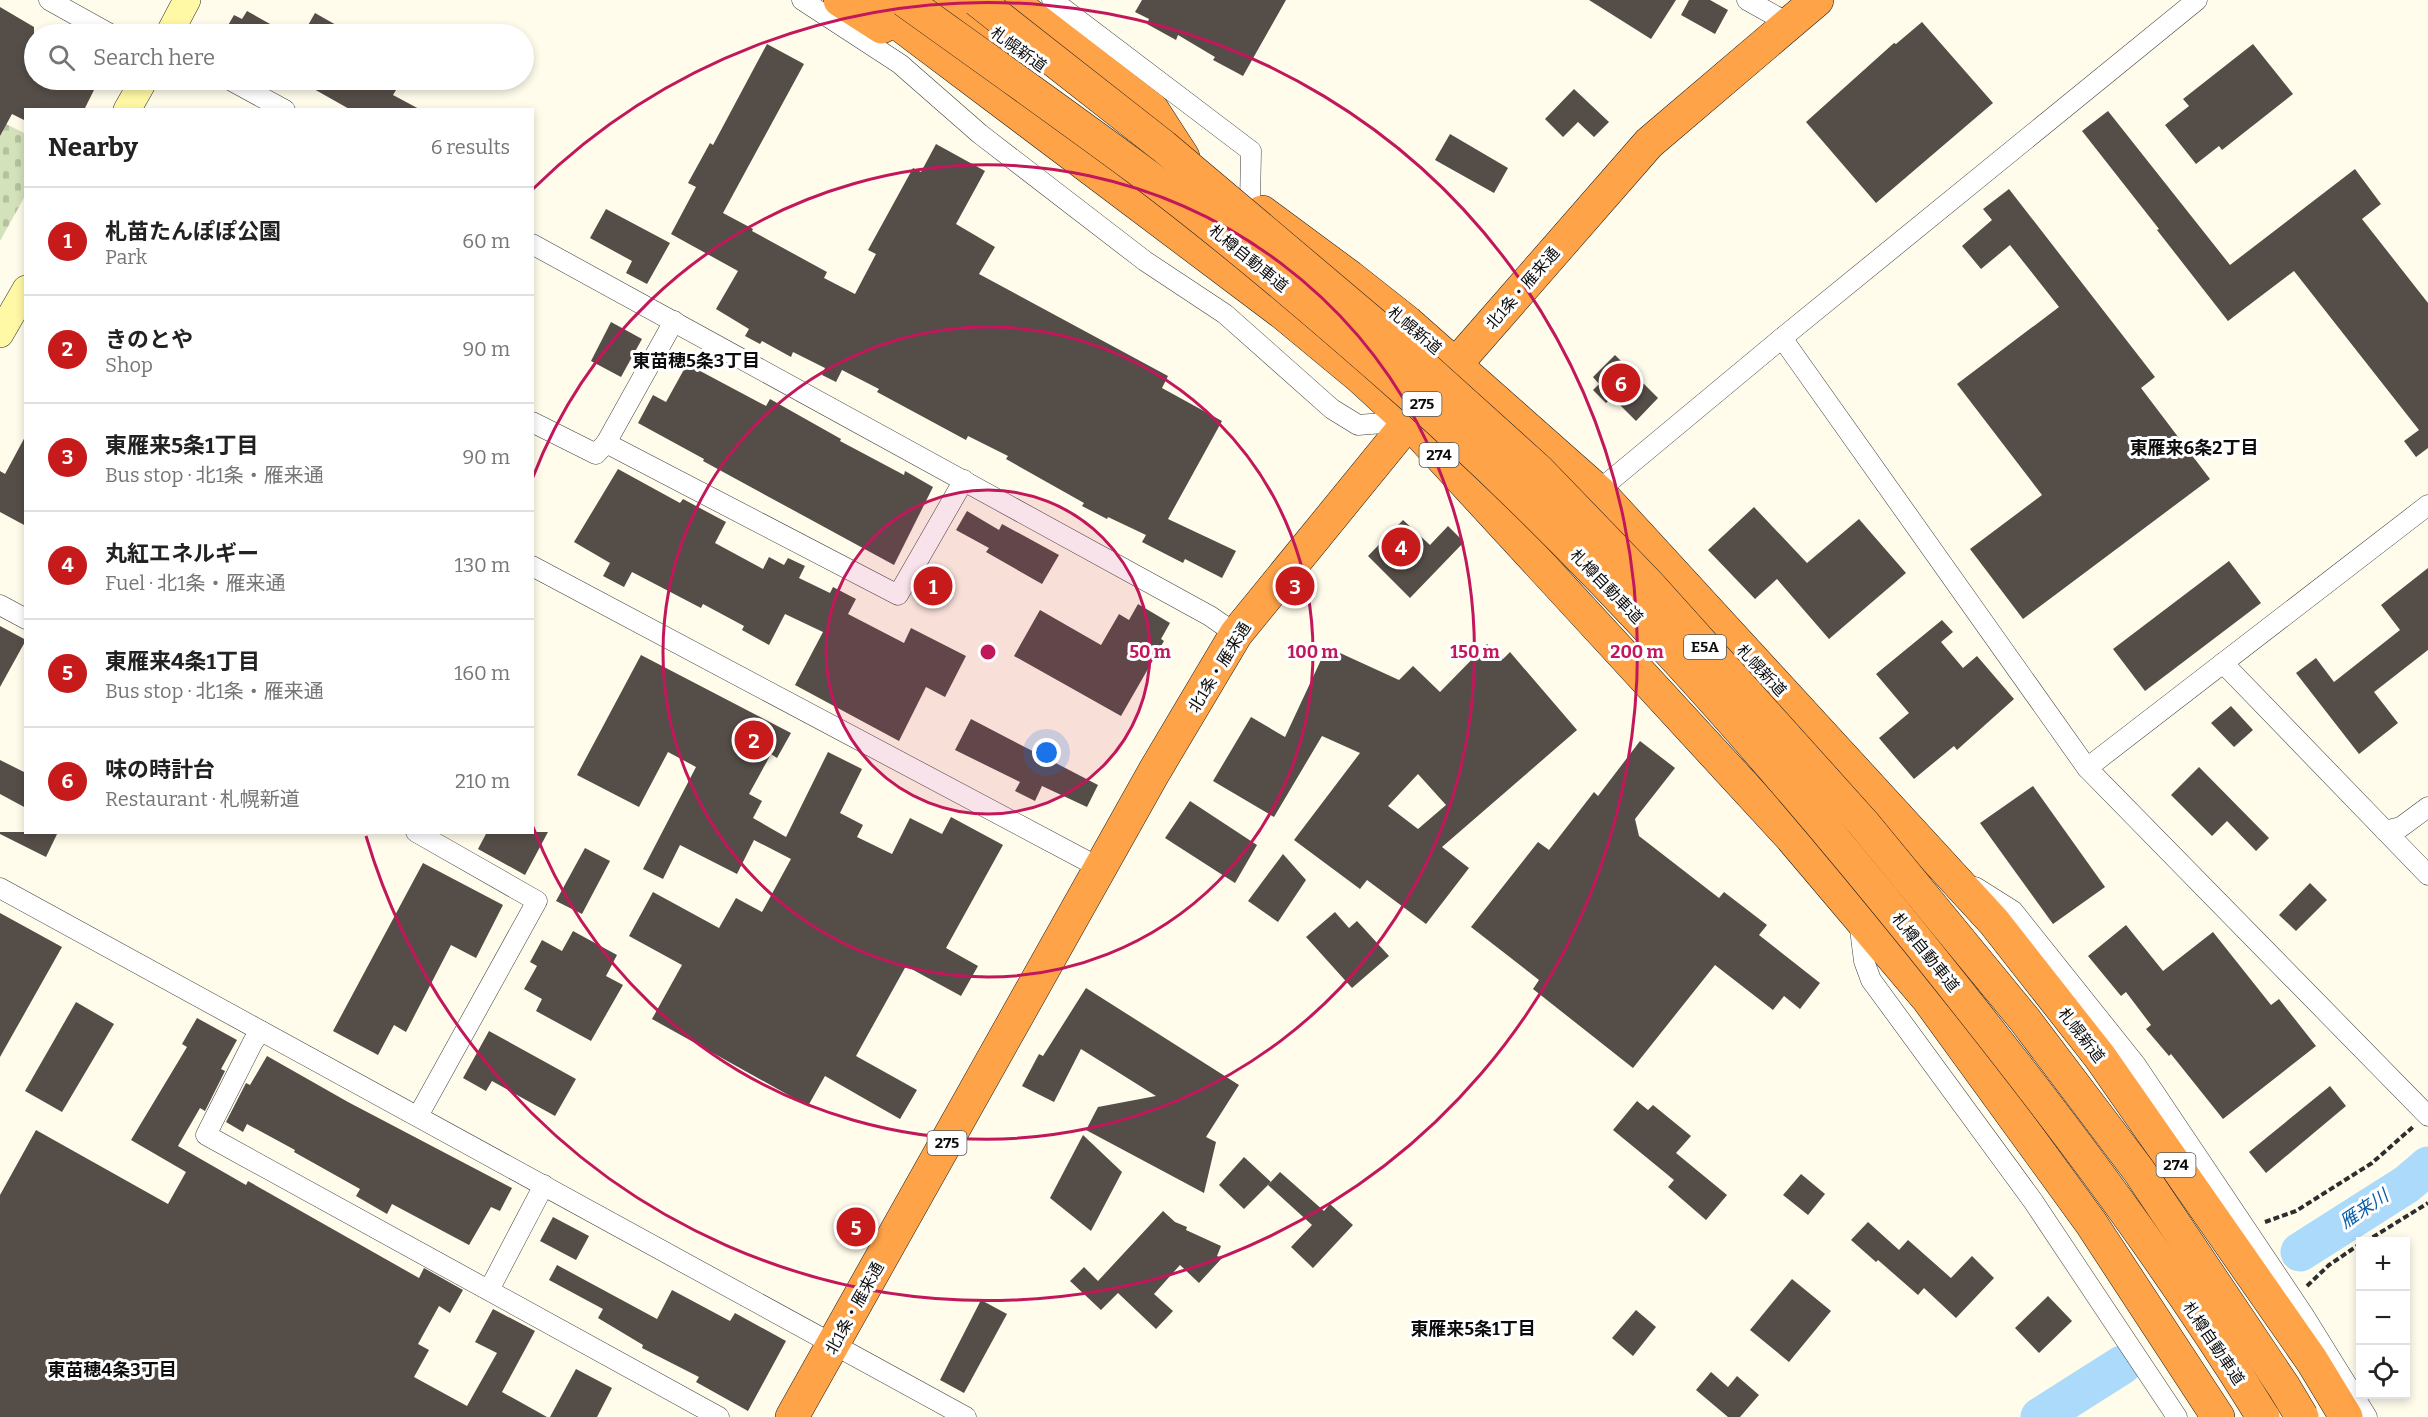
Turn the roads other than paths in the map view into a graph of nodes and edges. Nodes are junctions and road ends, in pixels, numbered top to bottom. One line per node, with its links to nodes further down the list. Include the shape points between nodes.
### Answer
1 (49, 0): 15 (street)
2 (187, 0): 16 (street)
3 (802, 0): 30 (street, via 900,64 980,134 1126,247 1225,314 1332,409 1358,425)
4 (840, 0): 25 (highway, via 921,52 1185,268)
5 (867, 0): 25 (highway, 274)
6 (904, 0): 61 (highway, 札樽自動車道 / E5A, bridge, via 1140,171 1273,278 1406,391 1632,611 1815,815 1999,1042 2115,1197)
7 (948, 0): 21 (highway, 札幌新道 / 274, via 1080,93)
8 (977, 0): 62 (highway, 札樽自動車道 / E5A, bridge, via 1164,146 1415,359 1538,470 1650,586 1864,824 2025,1020 2139,1171)
9 (1010, 0): 21 (highway, via 1152,109)
10 (1052, 0): 22 (street, via 1251,152)
11 (1747, 0): 14 (street)
12 (1817, 0): 14 (highway, 北1条・雁来通 / 275)
13 (2197, 0): 28 (street)
14 (1788, 23): 29 (highway, 北1条・雁来通 / 275, via 1649,143)
15 (92, 24)
16 (174, 24)
17 (138, 90): 19 (street)
18 (248, 90): 20 (street)
19 (128, 108)
20 (281, 108)
21 (1183, 157): 22 (highway, 札幌新道 / 274)
22 (1250, 204): 29 (highway, 札幌新道 / 274, via 1350,277)
23 (534, 245): 26 (street)
24 (24, 295): 27 (street)
25 (1284, 314): 30 (highway, 274)
26 (674, 321): 32 (street); 33 (street)
27 (0, 334)
28 (1782, 338): 34 (street); 41 (street)
29 (1456, 364): 30 (highway, 北1条・雁来通 / 275); 34 (highway, 札幌新道 / 274)
30 (1408, 421): 39 (highway, 北1条・雁来通 / 275); 49 (highway, 274, via 1790,836)
31 (534, 423): 32 (street, via 596,454)
32 (606, 442): 33 (street, via 898,596)
33 (964, 480): 39 (street)
34 (1598, 490): 45 (highway, 札幌新道 / 274)
35 (2428, 505): 40 (street)
36 (534, 567): 46 (street)
37 (0, 605): 38 (street)
38 (24, 618)
39 (1236, 634): 46 (highway, 北1条・雁来通 / 275)
40 (2223, 663): 41 (street); 43 (street)
41 (2087, 768): 52 (street)
42 (2428, 807): 43 (street, via 2401,827)
43 (2385, 831): 47 (street)
44 (420, 834): 51 (street, via 537,901)
45 (1941, 864): 63 (highway, 札幌新道 / 274, via 1994,922 2100,1057 2312,1360); 64 (street, via 2013,911 2136,1065 2292,1297)
46 (1100, 868): 55 (highway, 北1条・雁来通 / 275)
47 (2428, 875)
48 (0, 888): 50 (street)
49 (1859, 917): 59 (street, via 1864,961 1871,980 2033,1201); 60 (highway, 274, via 1928,999 2091,1224)
50 (261, 1030): 51 (street); 54 (street, via 206,1136)
51 (418, 1116): 53 (street)
52 (2422, 1120)
53 (544, 1185): 54 (street); 55 (street)
54 (489, 1290): 56 (street)
55 (834, 1345): 57 (highway, 北1条・雁来通 / 275); 58 (street)
56 (719, 1417)
57 (792, 1417)
58 (966, 1417)
59 (2177, 1417)
60 (2218, 1417)
61 (2263, 1417)
62 (2302, 1417)
63 (2346, 1417)
64 (2367, 1417)

